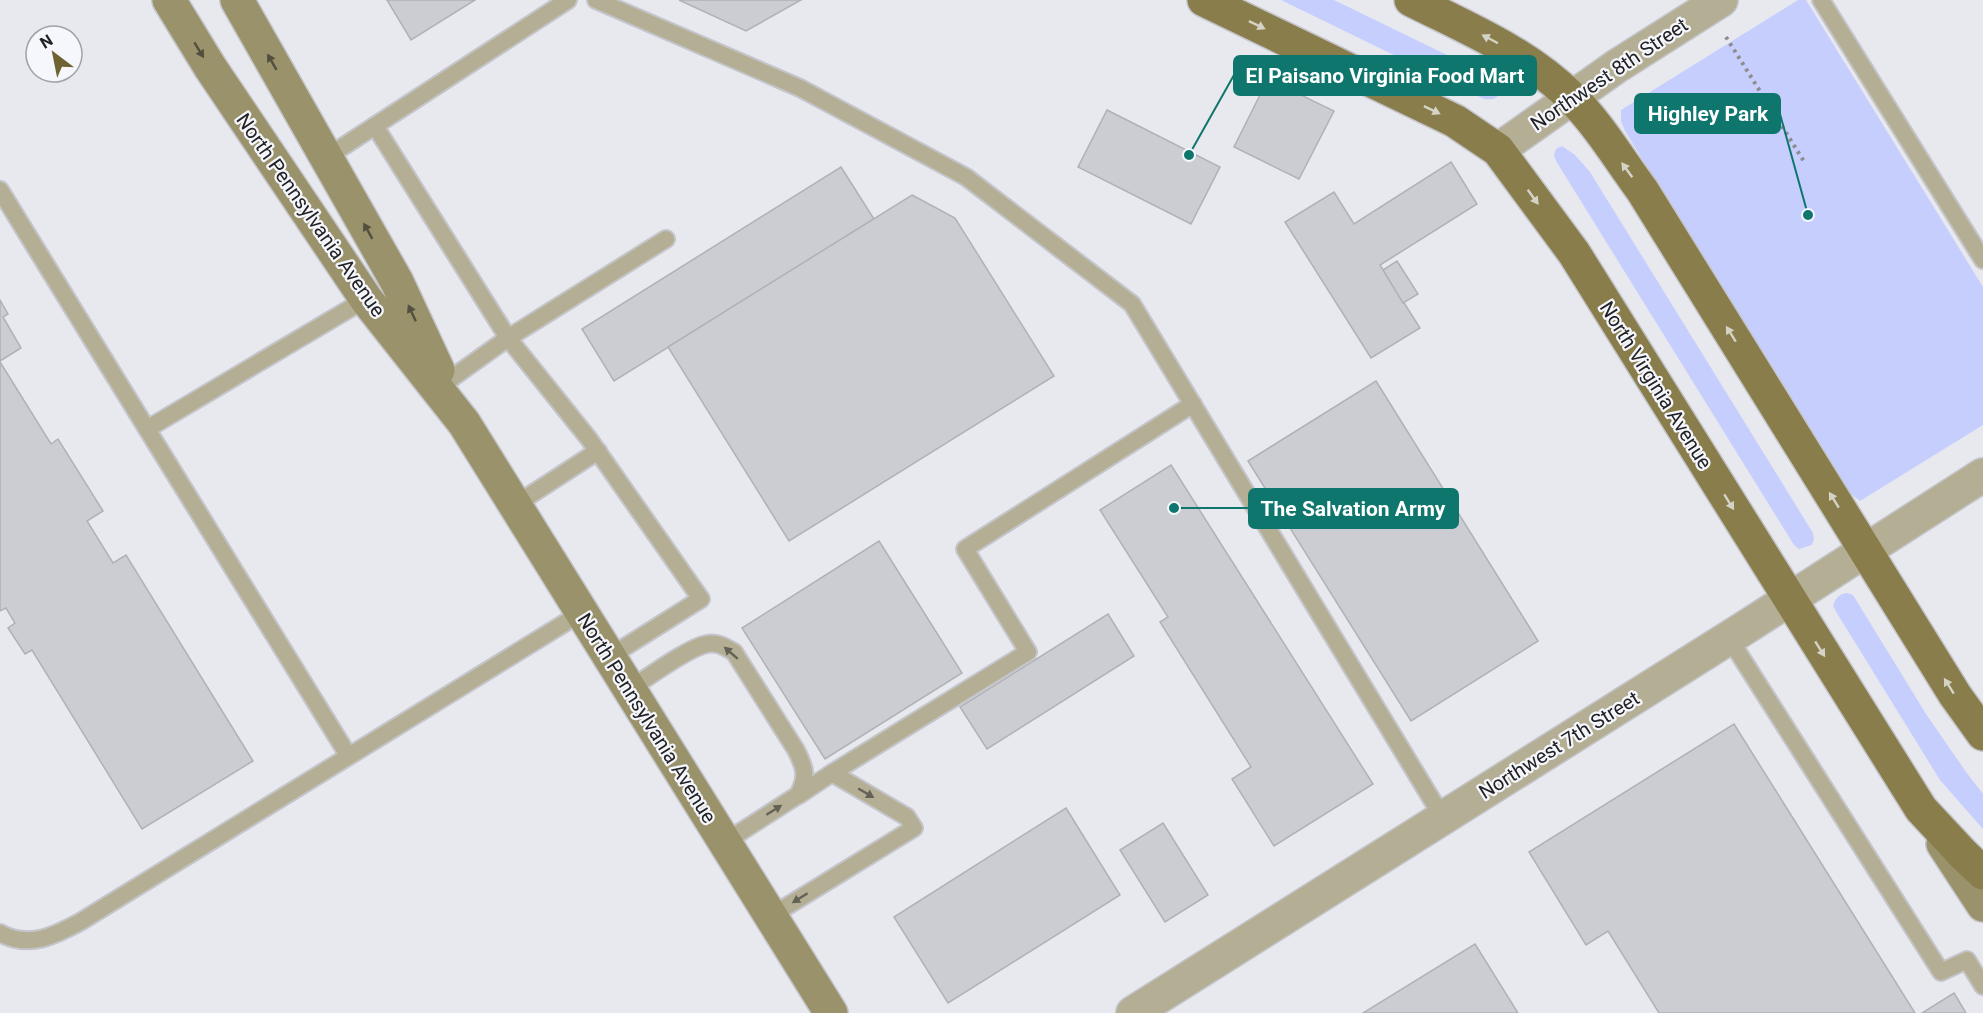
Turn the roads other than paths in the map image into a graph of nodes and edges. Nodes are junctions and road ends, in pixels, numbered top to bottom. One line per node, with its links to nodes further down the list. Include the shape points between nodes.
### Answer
1 (169, 0): 16 (main road, North Pennsylvania Avenue, one-way to 16)
2 (237, 0): 12 (main road, North Pennsylvania Avenue, one-way to 2)
3 (568, 0): 10 (lane)
4 (596, 0): 19 (lane, via 800,88 966,177 1132,304)
5 (1204, 0): 11 (main road, North Virginia Avenue, one-way to 11, via 1455,121)
6 (1411, 0): 9 (main road, one-way to 6, via 1534,66 1493,40)
7 (1821, 0): 15 (lane)
8 (1715, 4): 9 (street, Northwest 8th Street)
9 (1572, 98): 11 (street, Northwest 8th Street); 25 (main road, one-way to 9, via 1641,190)
10 (375, 126): 12 (lane); 17 (lane)
11 (1498, 150): 26 (main road, North Virginia Avenue, one-way to 26, via 1574,254)
12 (327, 157): 18 (main road, North Pennsylvania Avenue, one-way to 12, via 397,282)
13 (0, 190): 21 (lane)
14 (666, 238): 17 (lane)
15 (1983, 260)
16 (366, 299): 20 (main road, North Pennsylvania Avenue); 21 (lane)
17 (508, 338): 18 (lane); 22 (lane)
18 (445, 383): 20 (main road, North Pennsylvania Avenue)
19 (1192, 404): 33 (lane, via 965,549 1028,652); 36 (lane)
20 (464, 423): 24 (main road, North Pennsylvania Avenue)
21 (147, 429): 32 (lane)
22 (598, 451): 24 (lane); 29 (lane, via 701,599)
23 (1983, 475): 25 (street, Northwest 7th Street)
24 (515, 505): 27 (main road, North Pennsylvania Avenue)
25 (1864, 550): 26 (street, Northwest 7th Street); 31 (main road, one-way to 25)
26 (1789, 599): 28 (street, Northwest 7th Street); 35 (main road, North Virginia Avenue, one-way to 35)
27 (581, 613): 29 (main road, North Pennsylvania Avenue); 32 (lane)
28 (1728, 638): 36 (street, Northwest 7th Street); 42 (lane, via 1941,972 1967,960)
29 (609, 657): 30 (main road, North Pennsylvania Avenue)
30 (630, 689): 34 (lane, one-way to 30, via 805,783 804,766 734,652 721,644 707,644); 37 (main road, North Pennsylvania Avenue)
31 (1983, 734)
32 (348, 756): 41 (lane, via 54,936 15,940)
33 (832, 773): 34 (lane); 40 (lane, one-way to 40, via 907,817 914,828)
34 (798, 795): 37 (lane, one-way to 34)
35 (1921, 810): 38 (main road); 39 (main road, North Virginia Avenue)
36 (1443, 818): 44 (street, Northwest 7th Street)
37 (725, 842): 40 (main road, North Pennsylvania Avenue)
38 (1983, 873)
39 (1983, 905)
40 (771, 916): 43 (main road, North Pennsylvania Avenue)
41 (0, 933)
42 (1983, 986)
43 (831, 1013)
44 (1133, 1013)

